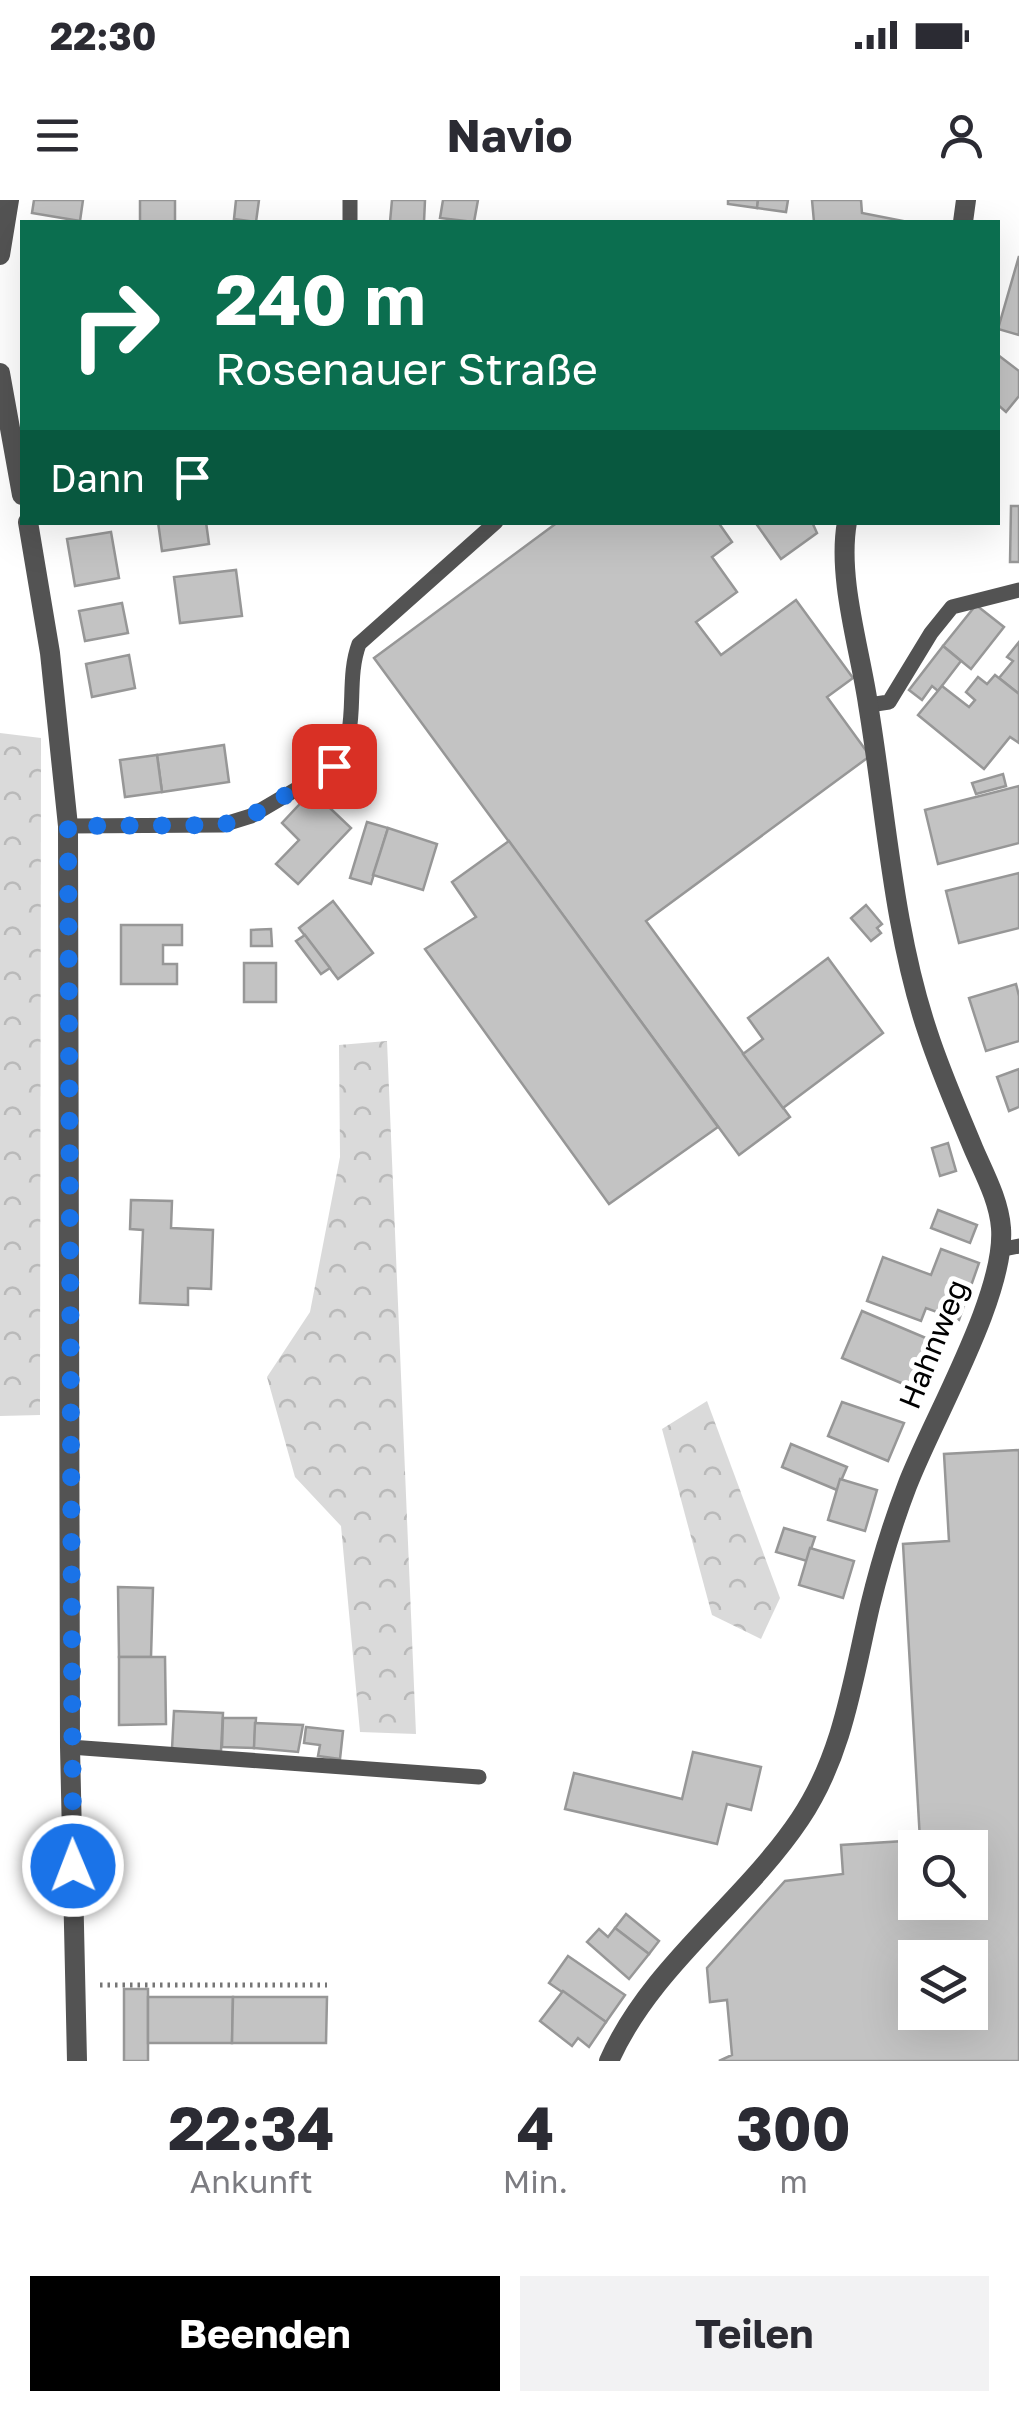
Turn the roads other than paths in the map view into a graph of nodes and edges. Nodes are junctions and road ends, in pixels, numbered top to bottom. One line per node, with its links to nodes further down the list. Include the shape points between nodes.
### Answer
1 (8, 200): 2 (street)
2 (0, 255)
3 (0, 372): 4 (street)
4 (20, 483)
5 (29, 525): 10 (street)
6 (493, 525): 10 (lane, via 359,644 352,663 350,735 334,766 251,816 222,825)
7 (847, 525): 9 (street, Hahnweg, via 847,578)
8 (1019, 590): 9 (lane, via 952,607 889,702)
9 (868, 705): 11 (street, Hahnweg, via 917,998)
10 (68, 826): 12 (street)
11 (1009, 1248): 15 (street, Hahnweg, via 907,1485 848,1706 818,1788 754,1880 645,2001)
12 (70, 1748): 13 (lane); 14 (street)
13 (479, 1777)
14 (77, 2061)
15 (609, 2061)

